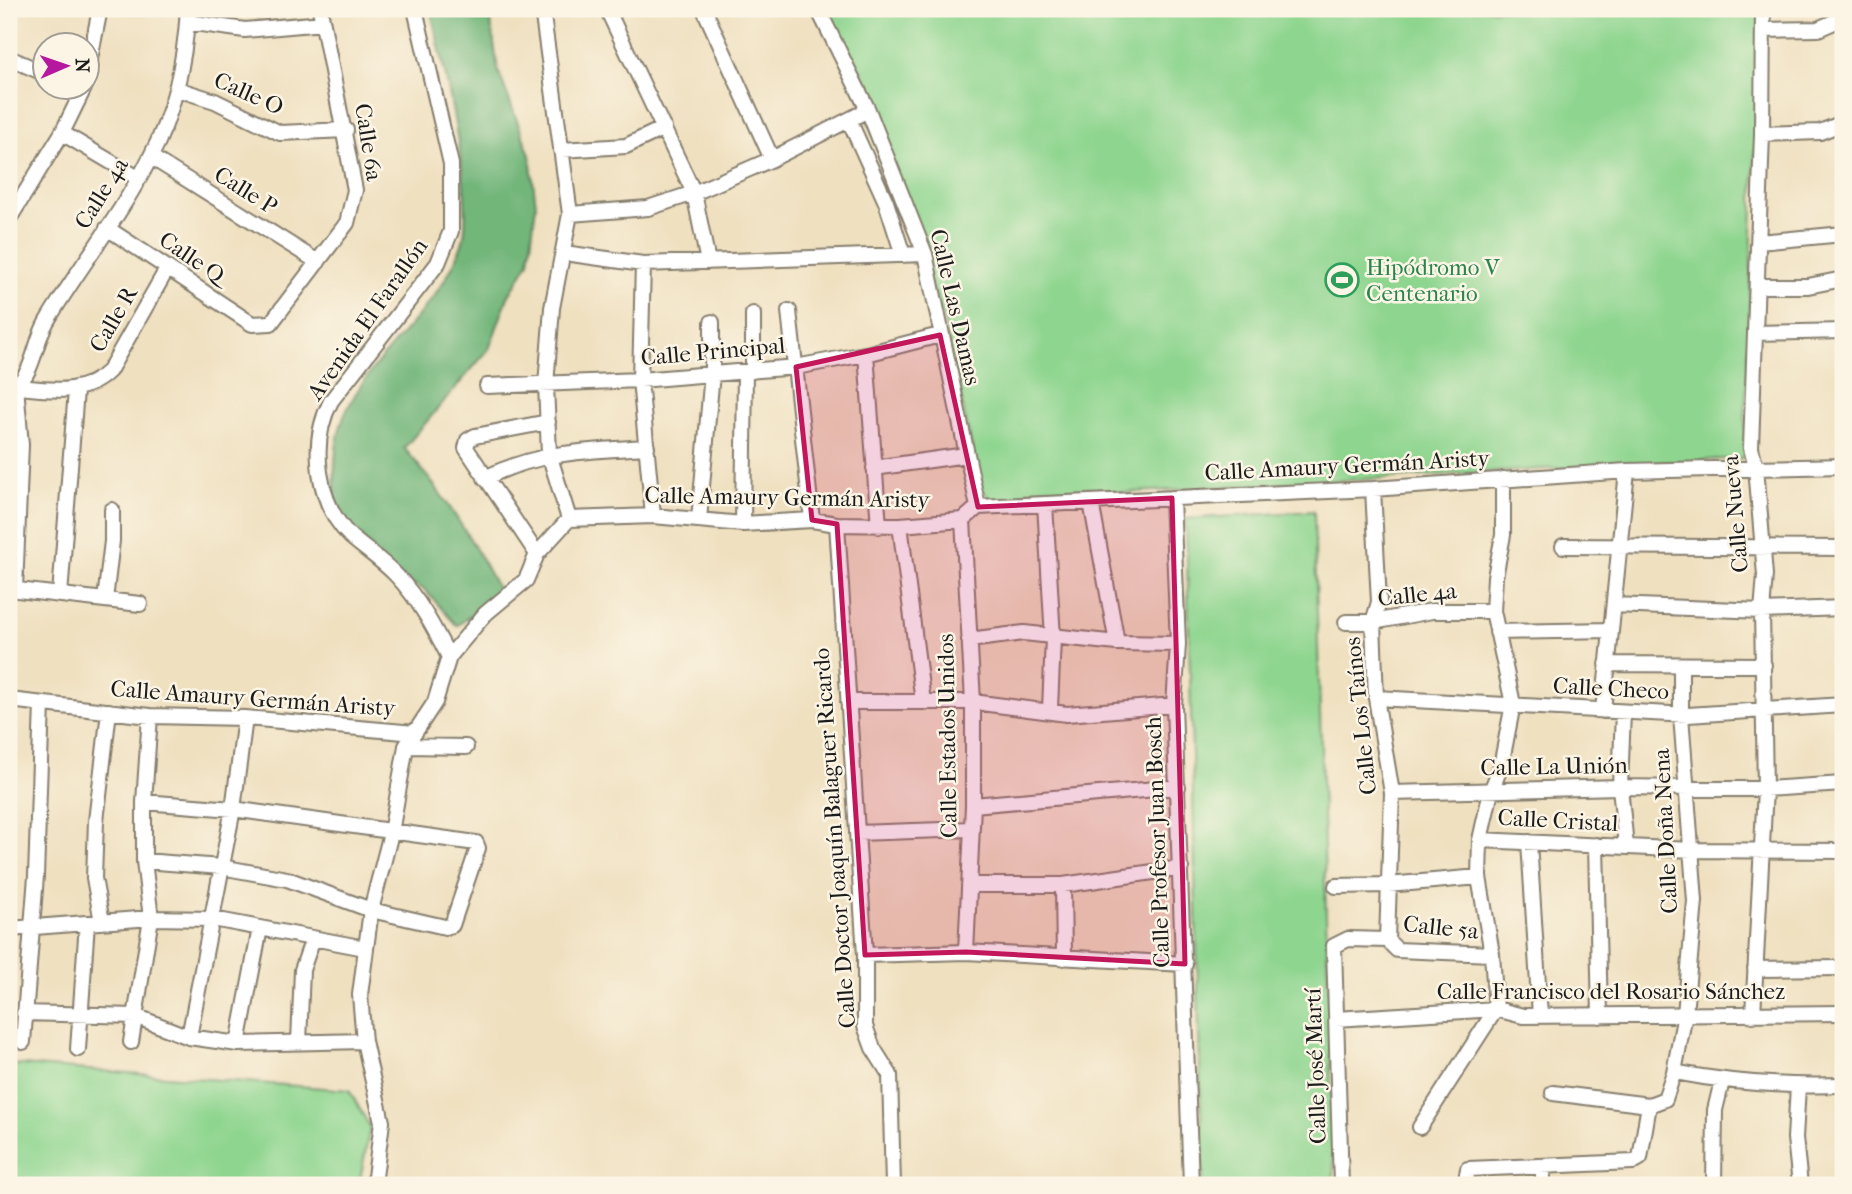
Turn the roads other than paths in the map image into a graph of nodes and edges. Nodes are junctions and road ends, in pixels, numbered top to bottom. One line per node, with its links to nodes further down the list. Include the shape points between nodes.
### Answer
1 (100, 9): 12 (street)
2 (415, 9): 105 (street, Avenida El Farallón, via 451,164 451,231 438,263 331,401 324,414 320,460 328,505 342,527 410,591)
3 (542, 9): 24 (street)
4 (607, 9): 20 (street)
5 (704, 9): 26 (street)
6 (818, 9): 17 (street, Calle Las Damas)
7 (1763, 9): 11 (street, Calle Nueva)
8 (188, 15): 9 (street, via 245,30); 15 (street, Calle 4a)
9 (321, 16): 21 (street, Calle 6a)
10 (1843, 18): 11 (street, via 1818,29)
11 (1763, 30): 23 (street, Calle Nueva)
12 (95, 32)
13 (9, 58): 14 (street)
14 (32, 69)
15 (177, 89): 21 (street, Calle O, via 209,98 279,133); 25 (street, Calle 4a)
16 (75, 102): 22 (street)
17 (868, 110): 18 (street); 35 (street, Calle Las Damas)
18 (849, 120): 26 (street); 36 (street, via 886,202)
19 (1843, 122): 23 (street, via 1820,132)
20 (664, 128): 24 (street, via 626,146); 28 (street)
21 (346, 130): 37 (street, Calle 6a, via 353,206)
22 (62, 133): 27 (street); 30 (street)
23 (1762, 134): 33 (street, Calle Nueva)
24 (561, 150): 29 (street)
25 (151, 158): 27 (street, Calle 4a); 37 (street, Calle P)
26 (772, 159): 28 (street)
27 (138, 178): 31 (street, Calle 4a)
28 (694, 193): 29 (street, via 648,208); 38 (street)
29 (570, 214): 34 (street)
30 (9, 219)
31 (107, 228): 40 (street, Calle Q); 56 (street, Calle 4a, via 38,336 30,372)
32 (1843, 234): 33 (street)
33 (1759, 242): 42 (street, Calle Nueva)
34 (565, 253): 39 (street); 55 (street, via 552,308)
35 (925, 254): 36 (street); 49 (street, Calle Las Damas)
36 (903, 255): 38 (street)
37 (318, 262): 46 (street, Calle 6a, via 271,323)
38 (708, 262): 39 (street)
39 (643, 264): 54 (street)
40 (167, 269): 46 (street, Calle Q); 58 (street, Calle R, via 109,371 99,381)
41 (1843, 279): 42 (street, via 1808,286)
42 (1757, 286): 48 (street, Calle Nueva)
43 (789, 311): 51 (street)
44 (753, 314): 52 (street)
45 (712, 322): 53 (street)
46 (252, 324)
47 (1843, 331): 48 (street)
48 (1755, 333): 64 (street, Calle Nueva, via 1751,448)
49 (940, 335): 50 (street, Calle Principal); 62 (street, Calle Las Damas)
50 (866, 354): 51 (street, Calle Principal); 65 (street)
51 (796, 367): 52 (street, Calle Principal); 78 (street)
52 (749, 372): 53 (street, Calle Principal); 80 (street)
53 (712, 373): 54 (street, Calle Principal); 77 (street)
54 (640, 380): 55 (street, Calle Principal); 60 (street)
55 (547, 385): 57 (street, Calle Principal); 59 (street)
56 (12, 386): 58 (street); 89 (street, via 21,445)
57 (486, 386)
58 (76, 390): 90 (street)
59 (548, 422): 61 (street); 67 (street, via 468,440 466,447)
60 (647, 447): 61 (street); 75 (street)
61 (548, 454): 67 (street); 76 (street)
62 (966, 455): 65 (street); 73 (street, Calle Las Damas)
63 (1843, 466): 64 (street, Calle Amaury Germán Aristy)
64 (1756, 467): 66 (street, Calle Amaury Germán Aristy); 87 (street, Calle Nueva)
65 (874, 468): 83 (street)
66 (1628, 471): 68 (street, Calle Amaury Germán Aristy); 84 (street)
67 (485, 478): 88 (street)
68 (1503, 479): 69 (street, Calle Amaury Germán Aristy); 95 (street, via 1503,535)
69 (1373, 489): 70 (street, Calle Amaury Germán Aristy); 98 (street, Calle Los Taínos, via 1379,602)
70 (1172, 498): 71 (street, Calle Amaury Germán Aristy); 104 (street, Calle Profesor Juan Bosch)
71 (1091, 502): 72 (street, Calle Amaury Germán Aristy); 103 (street)
72 (1045, 504): 73 (street, Calle Amaury Germán Aristy); 101 (street)
73 (978, 507): 79 (street)
74 (112, 510): 91 (street)
75 (653, 516): 76 (street, Calle Amaury Germán Aristy); 77 (street, Calle Amaury Germán Aristy)
76 (569, 519): 88 (street, Calle Amaury Germán Aristy)
77 (699, 520): 80 (street, Calle Amaury Germán Aristy)
78 (812, 520): 80 (street, Calle Amaury Germán Aristy); 81 (street, Calle Amaury Germán Aristy)
79 (963, 520): 82 (street, Calle Amaury Germán Aristy); 102 (street, Calle Estados Unidos)
80 (743, 524)
81 (836, 524): 83 (street, Calle Amaury Germán Aristy); 111 (street, Calle Doctor Joaquín Balaguer Ricardo)
82 (900, 525): 83 (street, Calle Amaury Germán Aristy); 112 (street)
83 (878, 526)
84 (1622, 546): 85 (street); 87 (street); 93 (street)
85 (1563, 547)
86 (1843, 548): 87 (street)
87 (1762, 549): 96 (street, Calle Nueva)
88 (537, 554): 105 (street, Calle Amaury Germán Aristy, via 526,580 485,614)
89 (12, 589): 90 (street)
90 (60, 594): 91 (street)
91 (105, 600): 92 (street)
92 (140, 604)
93 (1614, 605): 96 (street); 99 (street)
94 (1843, 608): 96 (street)
95 (1493, 611): 98 (street, Calle 4a, via 1432,611); 100 (street)
96 (1762, 611): 107 (street, Calle Nueva)
97 (1346, 622): 98 (street, Calle 4a)
98 (1373, 622): 109 (street, Calle Los Taínos)
99 (1611, 630): 100 (street); 106 (street)
100 (1497, 632): 116 (street)
101 (1053, 638): 102 (street, via 1024,633); 103 (street); 118 (street)
102 (969, 640): 113 (street, Calle Estados Unidos)
103 (1117, 643): 104 (street)
104 (1178, 644): 115 (street, Calle Profesor Juan Bosch)
105 (449, 657): 126 (street, Calle Amaury Germán Aristy, via 435,702)
106 (1608, 664): 108 (street); 119 (street)
107 (1764, 664): 108 (street); 120 (street, Calle Nueva)
108 (1681, 666): 123 (street, Calle Doña Nena)
109 (1376, 698): 116 (street, Calle Checo); 135 (street, Calle Los Taínos)
110 (9, 699): 114 (street, Calle Amaury Germán Aristy)
111 (848, 702): 112 (street); 141 (street, Calle Doctor Joaquín Balaguer Ricardo)
112 (923, 702): 113 (street)
113 (973, 702): 118 (street); 137 (street, Calle Estados Unidos)
114 (42, 704): 121 (street, Calle Amaury Germán Aristy); 162 (street)
115 (1174, 705): 118 (street, via 1068,714); 130 (street, Calle Profesor Juan Bosch)
116 (1513, 705): 119 (street, Calle Checo); 134 (street)
117 (1843, 705): 120 (street, Calle Checo)
118 (1050, 709)
119 (1603, 710): 122 (street, Calle Checo)
120 (1764, 710): 123 (street, Calle Checo); 133 (street, Calle Nueva)
121 (109, 712): 124 (street, Calle Amaury Germán Aristy); 160 (street, via 94,878)
122 (1623, 712): 123 (street, Calle Checo); 131 (street)
123 (1681, 715): 132 (street, Calle Doña Nena)
124 (150, 716): 125 (street, Calle Amaury Germán Aristy); 136 (street)
125 (245, 718): 126 (street, Calle Amaury Germán Aristy); 138 (street)
126 (415, 733): 127 (street)
127 (406, 746): 128 (street); 140 (street)
128 (466, 747)
129 (1843, 784): 133 (street, Calle La Unión)
130 (1178, 787): 137 (street); 151 (street, Calle Profesor Juan Bosch)
131 (1620, 787): 132 (street, Calle La Unión); 134 (street, Calle La Unión); 145 (street)
132 (1687, 788): 133 (street, Calle La Unión); 146 (street, Calle Doña Nena)
133 (1765, 789): 147 (street, Calle Nueva)
134 (1491, 791): 135 (street, Calle La Unión); 142 (street)
135 (1392, 793): 155 (street, Calle Los Taínos)
136 (144, 802): 138 (street); 149 (street)
137 (973, 804): 139 (street, Calle Estados Unidos)
138 (233, 809): 140 (street); 150 (street)
139 (971, 829): 141 (street); 153 (street, Calle Estados Unidos)
140 (391, 833): 157 (street); 157 (street, via 476,843 478,848 452,925)
141 (857, 833): 171 (street, Calle Doctor Joaquín Balaguer Ricardo)
142 (1480, 840): 143 (street, Calle Cristal); 152 (street)
143 (1530, 842): 144 (street, Calle Cristal); 183 (street)
144 (1596, 845): 145 (street, Calle Cristal); 184 (street)
145 (1626, 846): 146 (street, Calle Cristal)
146 (1692, 850): 147 (street, Calle Cristal); 179 (street, Calle Doña Nena, via 1695,901)
147 (1760, 850): 148 (street, Calle Cristal); 175 (street, Calle Nueva)
148 (1843, 851)
149 (144, 861): 150 (street); 158 (street)
150 (222, 867): 157 (street, via 287,879); 159 (street)
151 (1181, 869): 154 (street); 173 (street, Calle Profesor Juan Bosch)
152 (1479, 877): 155 (street); 170 (street)
153 (969, 885): 154 (street); 169 (street, Calle Estados Unidos)
154 (1063, 885): 172 (street)
155 (1388, 885): 156 (street); 166 (street, Calle Los Taínos)
156 (1336, 886)
157 (371, 910): 168 (street)
158 (151, 918): 159 (street); 160 (street); 182 (street)
159 (213, 919): 163 (street); 186 (street)
160 (102, 922): 161 (street)
161 (87, 923): 162 (street); 180 (street)
162 (31, 928): 164 (street); 177 (street)
163 (260, 928): 165 (street); 191 (street)
164 (9, 929)
165 (313, 938): 168 (street); 190 (street, via 302,970)
166 (1387, 940): 167 (street, Calle 5a, via 1348,939); 170 (street, Calle 5a, via 1397,950)
167 (1334, 946): 185 (street, Calle José Martí)
168 (365, 948): 187 (street, via 360,995)
169 (966, 952): 171 (street); 172 (street)
170 (1492, 954): 176 (street)
171 (864, 955): 202 (street, Calle Doctor Joaquín Balaguer Ricardo, via 865,1026 890,1074)
172 (1064, 958): 173 (street)
173 (1185, 964): 203 (street, Calle Profesor Juan Bosch)
174 (1843, 968): 175 (street)
175 (1755, 969): 181 (street, Calle Nueva)
176 (1496, 1009): 183 (street, Calle Francisco del Rosario Sánchez); 185 (street, Calle Francisco del Rosario Sánchez); 199 (street)
177 (24, 1013): 180 (street); 188 (street)
178 (1843, 1013): 181 (street, Calle Francisco del Rosario Sánchez)
179 (1685, 1014): 181 (street, Calle Francisco del Rosario Sánchez); 184 (street, Calle Francisco del Rosario Sánchez); 193 (street, Calle Doña Nena)
180 (81, 1015): 182 (street); 192 (street)
181 (1753, 1015)
182 (135, 1016): 186 (street); 189 (street)
183 (1540, 1016): 184 (street, Calle Francisco del Rosario Sánchez)
184 (1600, 1016)
185 (1336, 1019): 204 (street, Calle José Martí)
186 (189, 1037): 191 (street)
187 (364, 1041): 190 (street); 201 (street, via 382,1122)
188 (23, 1042)
189 (131, 1042)
190 (299, 1042): 191 (street)
191 (238, 1044)
192 (78, 1049)
193 (1674, 1072): 194 (street); 198 (street, Calle Doña Nena, via 1665,1099)
194 (1722, 1081): 195 (street); 207 (street, via 1715,1110)
195 (1798, 1086): 196 (street); 208 (street, via 1795,1138)
196 (1843, 1086)
197 (1553, 1093): 198 (street)
198 (1649, 1105): 200 (street, via 1637,1160)
199 (1420, 1128)
200 (1544, 1166): 205 (street, via 1468,1169); 206 (street)
201 (374, 1185)
202 (893, 1185)
203 (1191, 1185)
204 (1341, 1185)
205 (1465, 1185)
206 (1543, 1185)
207 (1714, 1185)
208 (1800, 1185)

